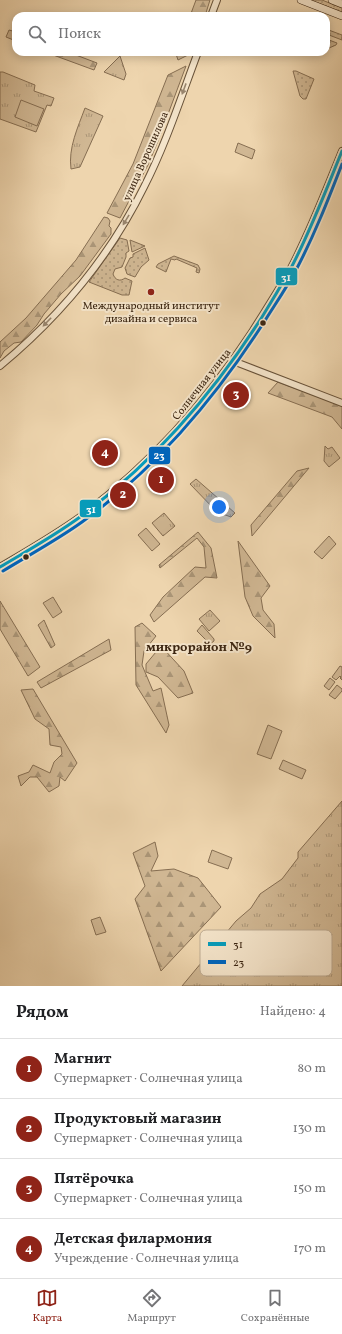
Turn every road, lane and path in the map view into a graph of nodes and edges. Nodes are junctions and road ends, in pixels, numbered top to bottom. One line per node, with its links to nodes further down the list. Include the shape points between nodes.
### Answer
1 (218, 0): 5 (street)
2 (301, 0): 6 (main road)
3 (332, 0): 4 (main road)
4 (342, 4)
5 (213, 12)
6 (342, 16)
7 (197, 56): 10 (street, улица Ворошилова, one-way to 10, via 152,171 119,232 94,268 60,309)
8 (342, 151): 9 (street, Солнечная улица, via 291,268)
9 (233, 361): 11 (street); 12 (street, Солнечная улица, via 181,426 145,462 79,518)
10 (0, 366)
11 (342, 403)
12 (0, 567)

